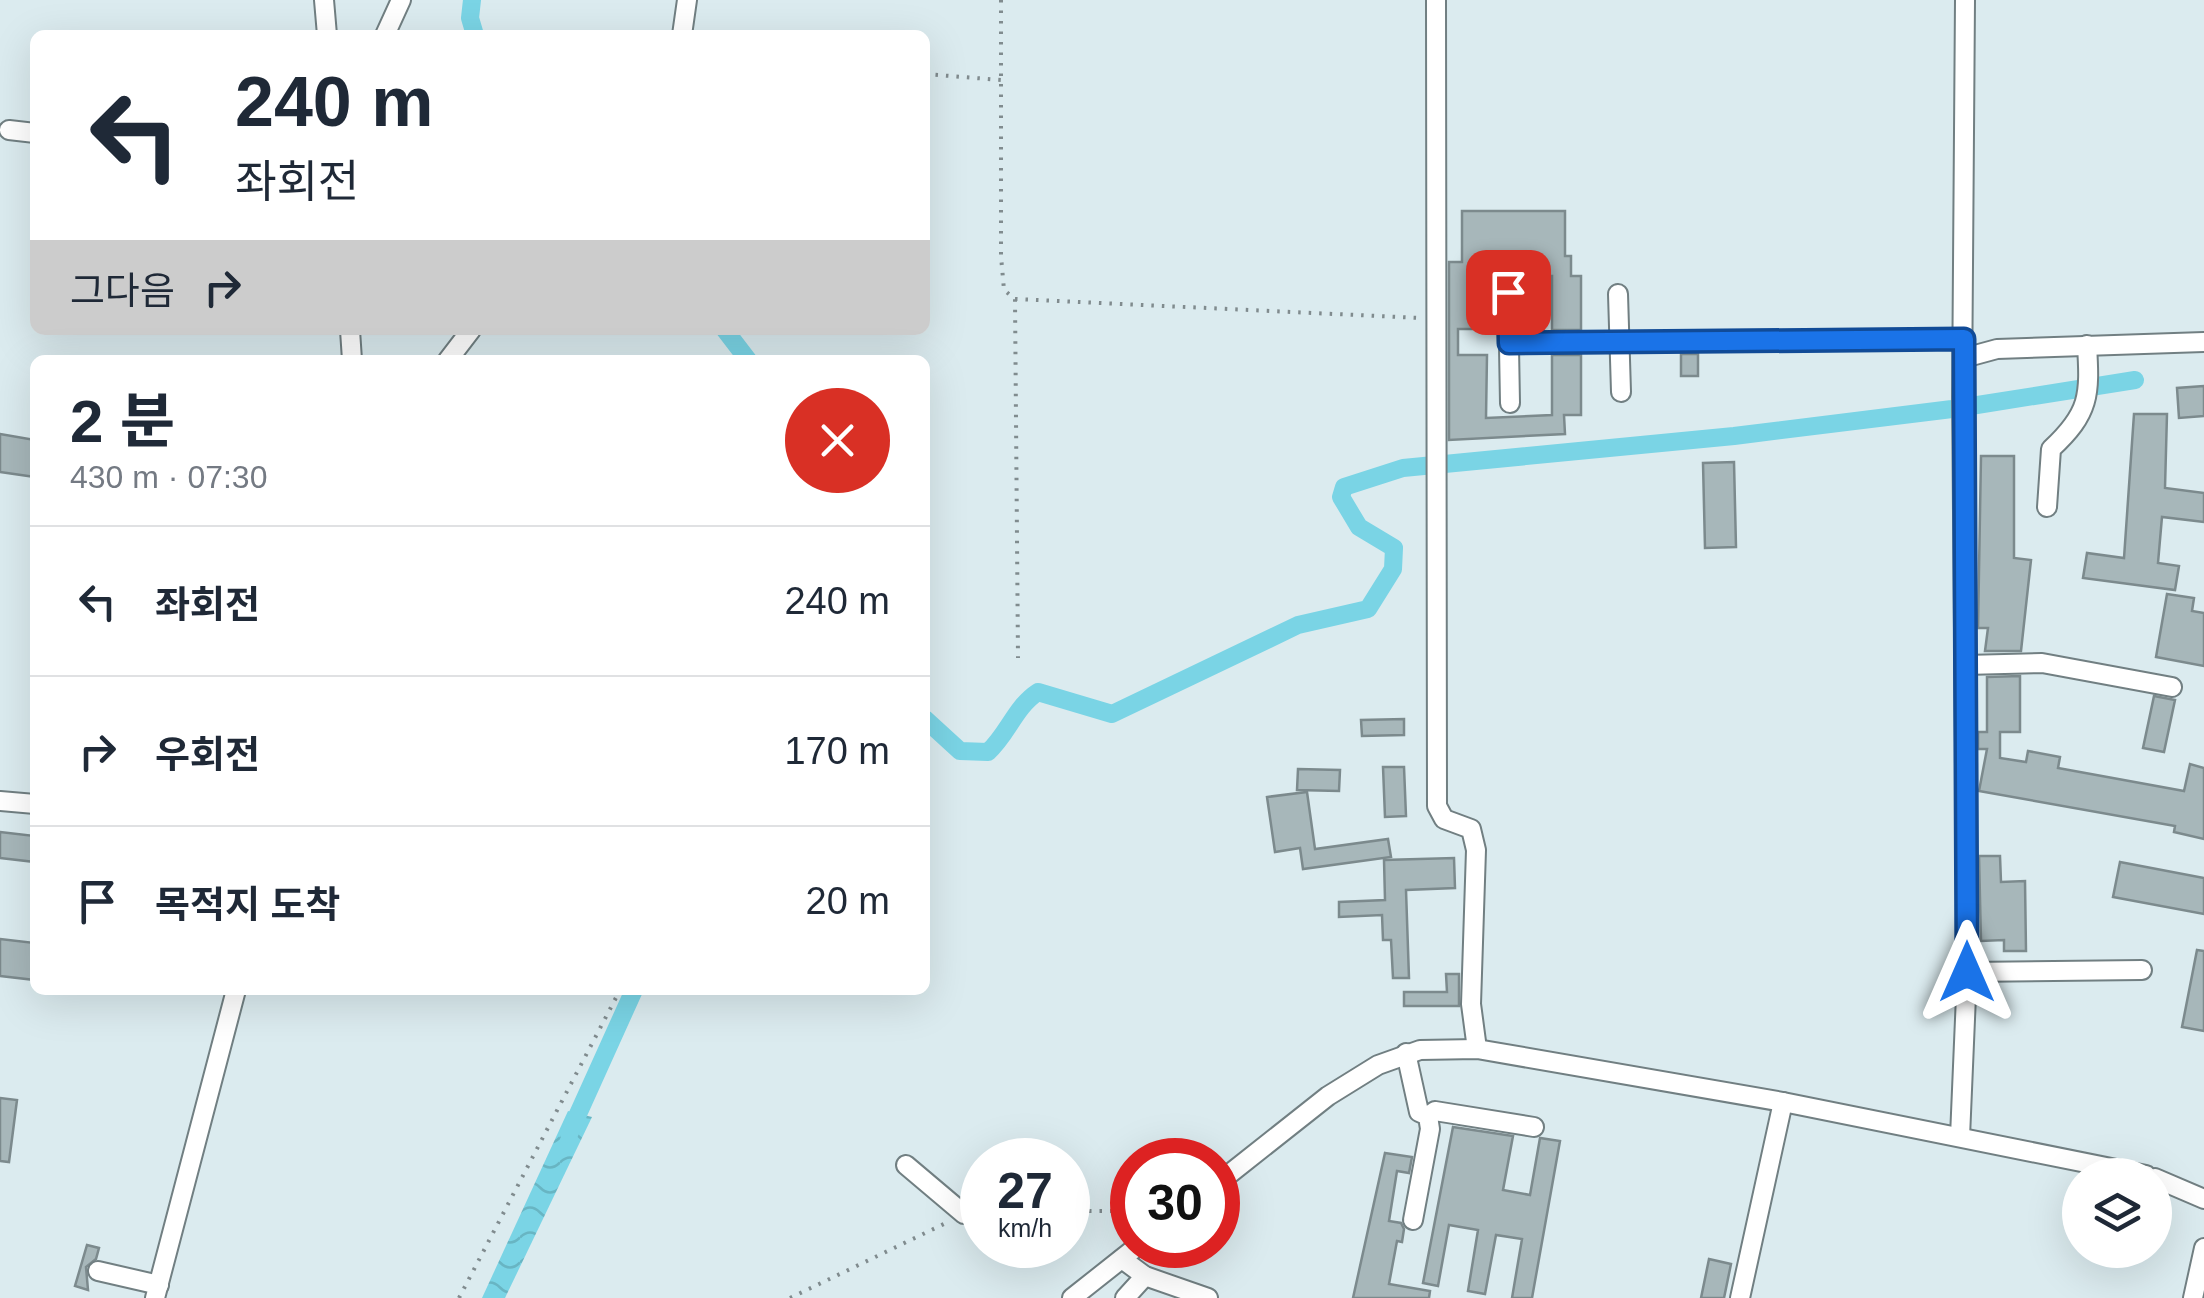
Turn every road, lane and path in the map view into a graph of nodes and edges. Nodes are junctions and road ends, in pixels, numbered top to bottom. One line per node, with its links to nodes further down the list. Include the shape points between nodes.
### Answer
1 (324, 0): 7 (street)
2 (401, 0): 8 (street)
3 (687, 0): 9 (street)
4 (1002, 0): 11 (path)
5 (1436, 0): 17 (street)
6 (1965, 0): 23 (street)
7 (327, 30)
8 (387, 30)
9 (683, 30)
10 (930, 74): 11 (path)
11 (1001, 80): 16 (path, via 1001,256 1004,290)
12 (8, 130): 13 (street)
13 (30, 132)
14 (1508, 292): 21 (street)
15 (1618, 294): 19 (street)
16 (1015, 299): 17 (path); 28 (path)
17 (1435, 318): 37 (street, via 1437,806 1444,820 1471,828 1476,850 1471,1004)
18 (467, 335): 24 (street)
19 (1620, 340): 21 (street); 23 (street); 25 (street)
20 (2204, 342): 22 (street)
21 (1509, 343): 26 (street)
22 (2087, 344): 23 (street); 27 (street, via 2090,399 2051,449)
23 (1964, 348): 29 (street)
24 (452, 355)
25 (1621, 392)
26 (1510, 404)
27 (2047, 507)
28 (1018, 658)
29 (1965, 665): 30 (street, via 2042,663); 34 (street)
30 (2172, 687)
31 (0, 801): 32 (street)
32 (30, 804)
33 (2142, 970): 34 (street)
34 (1967, 972): 42 (street)
35 (235, 995): 56 (street)
36 (617, 995): 57 (path)
37 (1477, 1048): 38 (street); 39 (street)
38 (1406, 1053): 40 (street, via 1420,1112); 45 (street, via 1328,1096)
39 (1783, 1102): 42 (street); 62 (street)
40 (1428, 1116): 41 (street, via 1435,1111); 50 (street)
41 (1534, 1127)
42 (1960, 1136): 43 (street)
43 (2065, 1158)
44 (906, 1165): 48 (street)
45 (1240, 1165)
46 (2172, 1185): 47 (street)
47 (2204, 1199)
48 (960, 1211)
49 (960, 1216): 58 (path)
50 (1413, 1220)
51 (2204, 1248): 63 (street)
52 (1110, 1268): 59 (street)
53 (1135, 1268): 55 (street)
54 (98, 1271): 56 (street)
55 (1145, 1276): 60 (street); 61 (street)
56 (157, 1291)
57 (459, 1298)
58 (790, 1298)
59 (1072, 1298)
60 (1126, 1298)
61 (1208, 1298)
62 (1740, 1298)
63 (2193, 1298)

